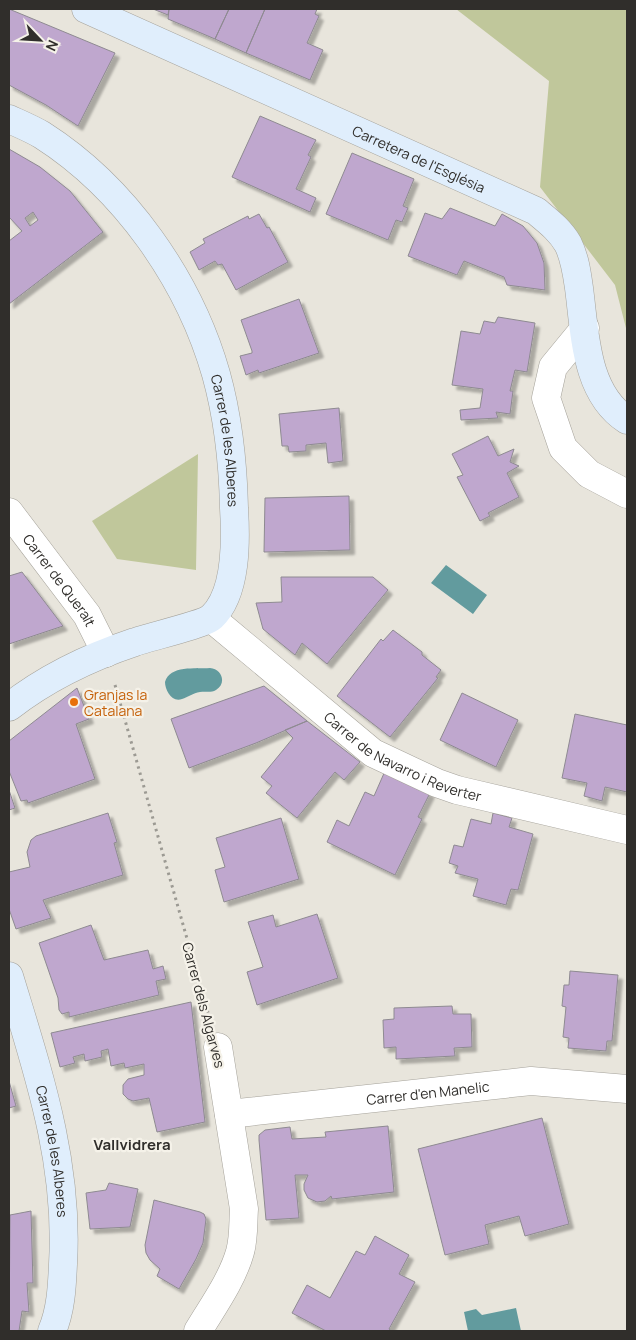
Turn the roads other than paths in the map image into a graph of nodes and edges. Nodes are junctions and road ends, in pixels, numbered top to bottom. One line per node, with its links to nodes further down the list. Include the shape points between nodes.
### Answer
1 (86, 9): 3 (street, Carretera de l'Església, via 536,211 551,223 568,245 576,268)
2 (9, 119): 7 (street, Carrer de les Alberes, via 41,134 80,163 112,193 168,266 200,327 220,393 234,493 231,579 226,598)
3 (585, 328): 4 (street, Carretera de l'Església, via 589,359 597,383 613,408); 5 (street, via 553,367 546,398 563,448 589,474)
4 (627, 420)
5 (627, 494)
6 (9, 512): 8 (street, Carrer de Queralt, via 87,615)
7 (212, 618): 8 (street, via 134,642); 10 (street, Carrer de Navarro i Reverter, via 373,753 457,790)
8 (110, 665): 9 (street, via 53,678)
9 (9, 707)
10 (627, 830)
11 (9, 976): 15 (street, Carrer de les Alberes, via 47,1103 61,1181 63,1280)
12 (218, 1047): 14 (street, Carrer dels Algarves)
13 (627, 1089): 14 (street, Carrer d'en Manelic, via 531,1081)
14 (229, 1114): 16 (street, Carrer dels Algarves, via 244,1209 243,1230 240,1251 232,1271)
15 (52, 1331)
16 (198, 1331)

